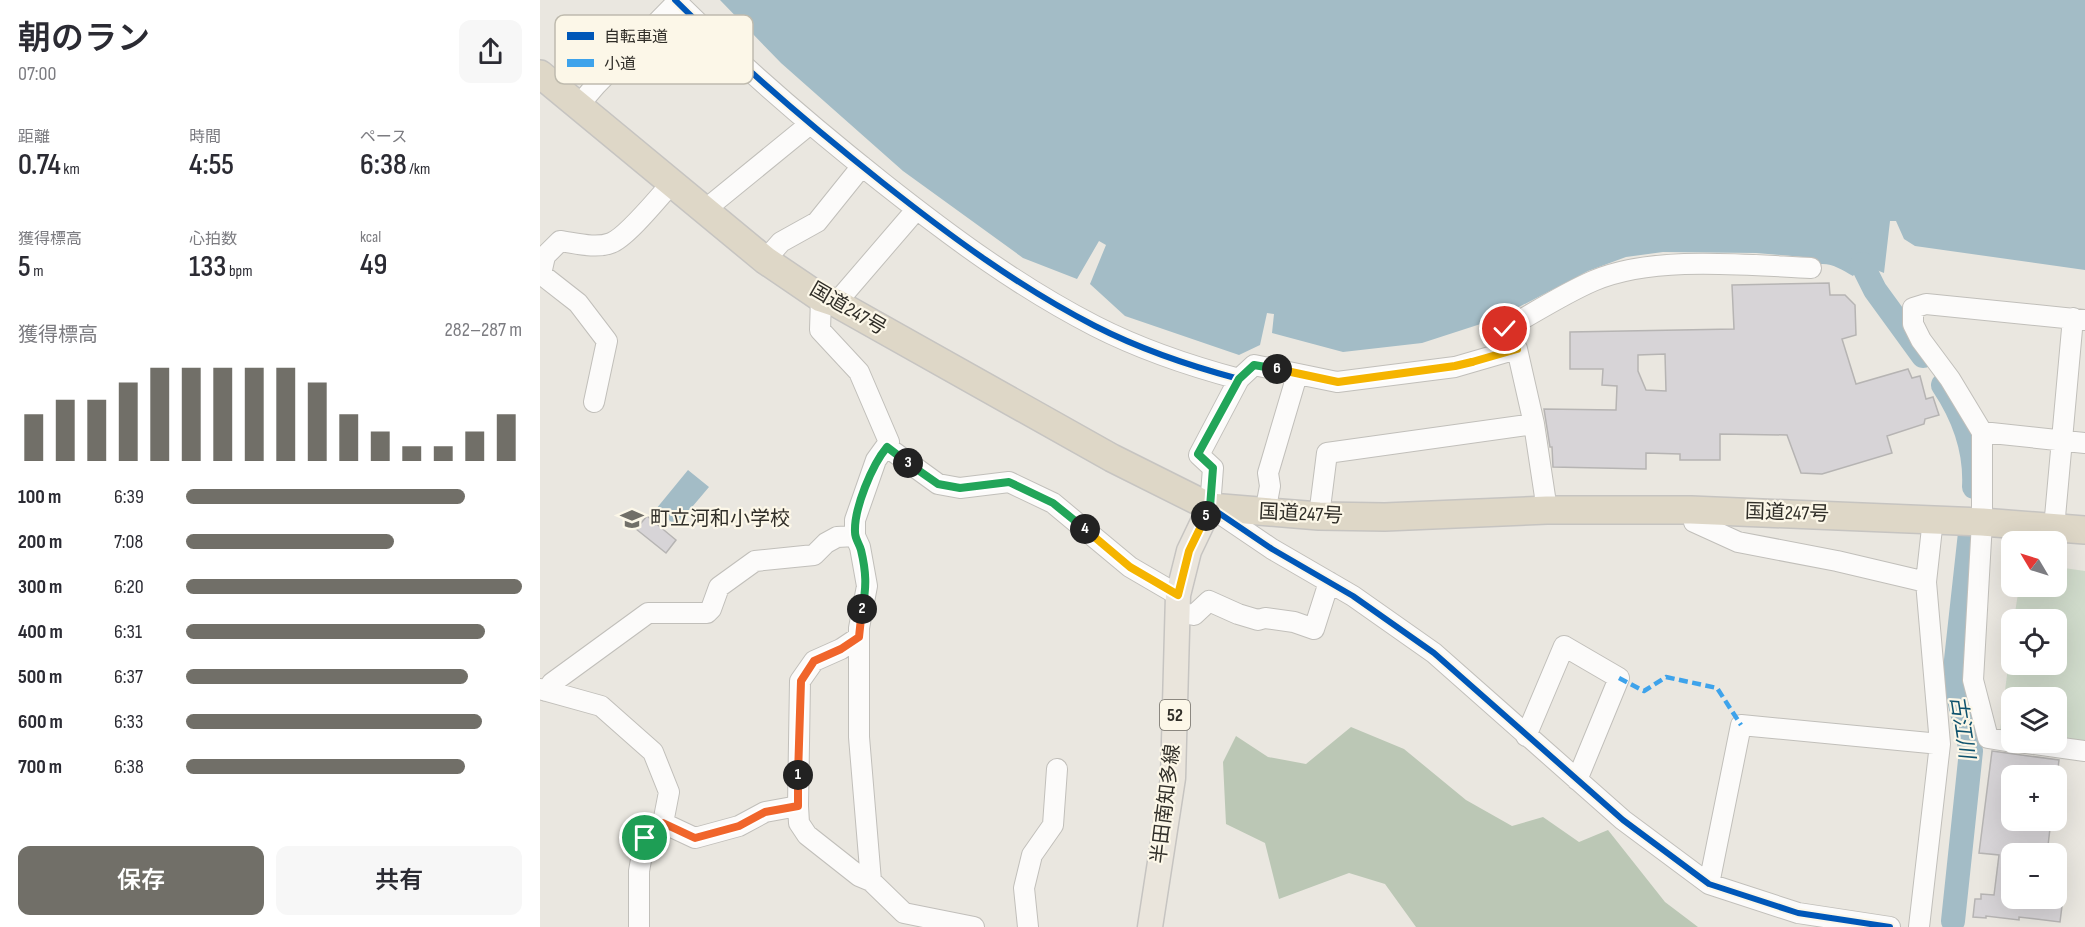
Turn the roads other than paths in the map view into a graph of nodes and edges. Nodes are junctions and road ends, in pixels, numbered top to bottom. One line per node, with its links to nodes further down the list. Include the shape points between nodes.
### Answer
1 (676, 1): 2 (street); 3 (street)
2 (663, 15)
3 (691, 15)
4 (753, 71): 8 (street)
5 (540, 74): 7 (highway, 国道247号)
6 (597, 84): 7 (street)
7 (578, 106): 10 (highway, 国道247号)
8 (810, 123): 9 (street); 12 (street)
9 (862, 166): 11 (street); 13 (street, via 817,222 782,242)
10 (671, 184): 12 (highway, 国道247号); 15 (street, via 612,243 560,241 545,256)
11 (916, 210): 16 (street); 20 (street, via 1022,286 1096,327 1185,364)
12 (706, 212): 13 (highway, 国道247号)
13 (765, 260): 16 (highway, 国道247号)
14 (1811, 268): 18 (street, via 1656,265 1631,269 1594,280 1505,329)
15 (541, 274): 21 (street, via 578,303 607,341)
16 (828, 300): 26 (street, via 820,330 859,372 889,441); 27 (highway, 国道247号, via 1112,458)
17 (2079, 319): 23 (street, via 1926,304 1913,308 1913,324 1921,340); 24 (street)
18 (1517, 349): 19 (street, via 1455,366 1338,382); 22 (street)
19 (1297, 375): 20 (street, via 1254,365); 30 (street, via 1268,474)
20 (1239, 379): 27 (street, via 1198,454 1213,468)
21 (594, 402)
22 (1534, 424): 28 (street); 31 (street, via 1327,453)
23 (1982, 432): 24 (street); 33 (street)
24 (2061, 441): 25 (street); 34 (street)
25 (2085, 443)
26 (887, 447): 36 (street, via 876,460 855,520); 39 (street, via 938,484 960,488 1009,482 1053,503)
27 (1210, 507): 30 (highway, 国道247号); 37 (street); 39 (main road, 半田南知多線 / 52, via 1189,551)
28 (1547, 510): 29 (highway, 国道247号); 31 (highway, 国道247号)
29 (1691, 510): 32 (highway, 国道247号); 38 (street, via 1694,522 1738,542)
30 (1265, 513): 31 (highway, 国道247号)
31 (1319, 516)
32 (1933, 519): 33 (highway, 国道247号); 38 (street)
33 (1982, 522): 34 (highway, 国道247号); 43 (street, via 1973,680 1988,738)
34 (2054, 528): 35 (highway, 国道247号)
35 (2085, 530)
36 (855, 536): 40 (street, via 867,586); 41 (street, via 837,537 814,555 755,561 719,586 707,613 648,613)
37 (1329, 582): 39 (street, via 1314,629 1294,622 1258,620 1209,601 1194,615); 42 (street, via 1434,653)
38 (1926, 582): 44 (street)
39 (1178, 603): 56 (main road, 半田南知多線 / 52, via 1173,778)
40 (859, 637): 49 (street, via 814,661 801,681); 51 (street, via 859,737)
41 (543, 690): 50 (street, via 601,705 653,752 669,792)
42 (1526, 736): 48 (street); 48 (street, via 1564,646 1619,678)
43 (2001, 740)
44 (1941, 744): 52 (street, via 1741,725); 58 (street)
45 (2067, 749): 46 (street)
46 (2085, 751)
47 (1058, 769): 55 (street, via 1053,825 1032,855 1024,888)
48 (1577, 780): 52 (street)
49 (798, 806): 50 (street, via 765,812 739,826 695,838); 51 (street, via 799,823 807,835)
50 (663, 823): 53 (street, via 645,838 639,871)
51 (871, 881): 54 (street, via 904,913)
52 (1709, 884): 57 (street, via 1798,914)
53 (639, 927)
54 (974, 927)
55 (1028, 927)
56 (1150, 927)
57 (1890, 927)
58 (1919, 927)

